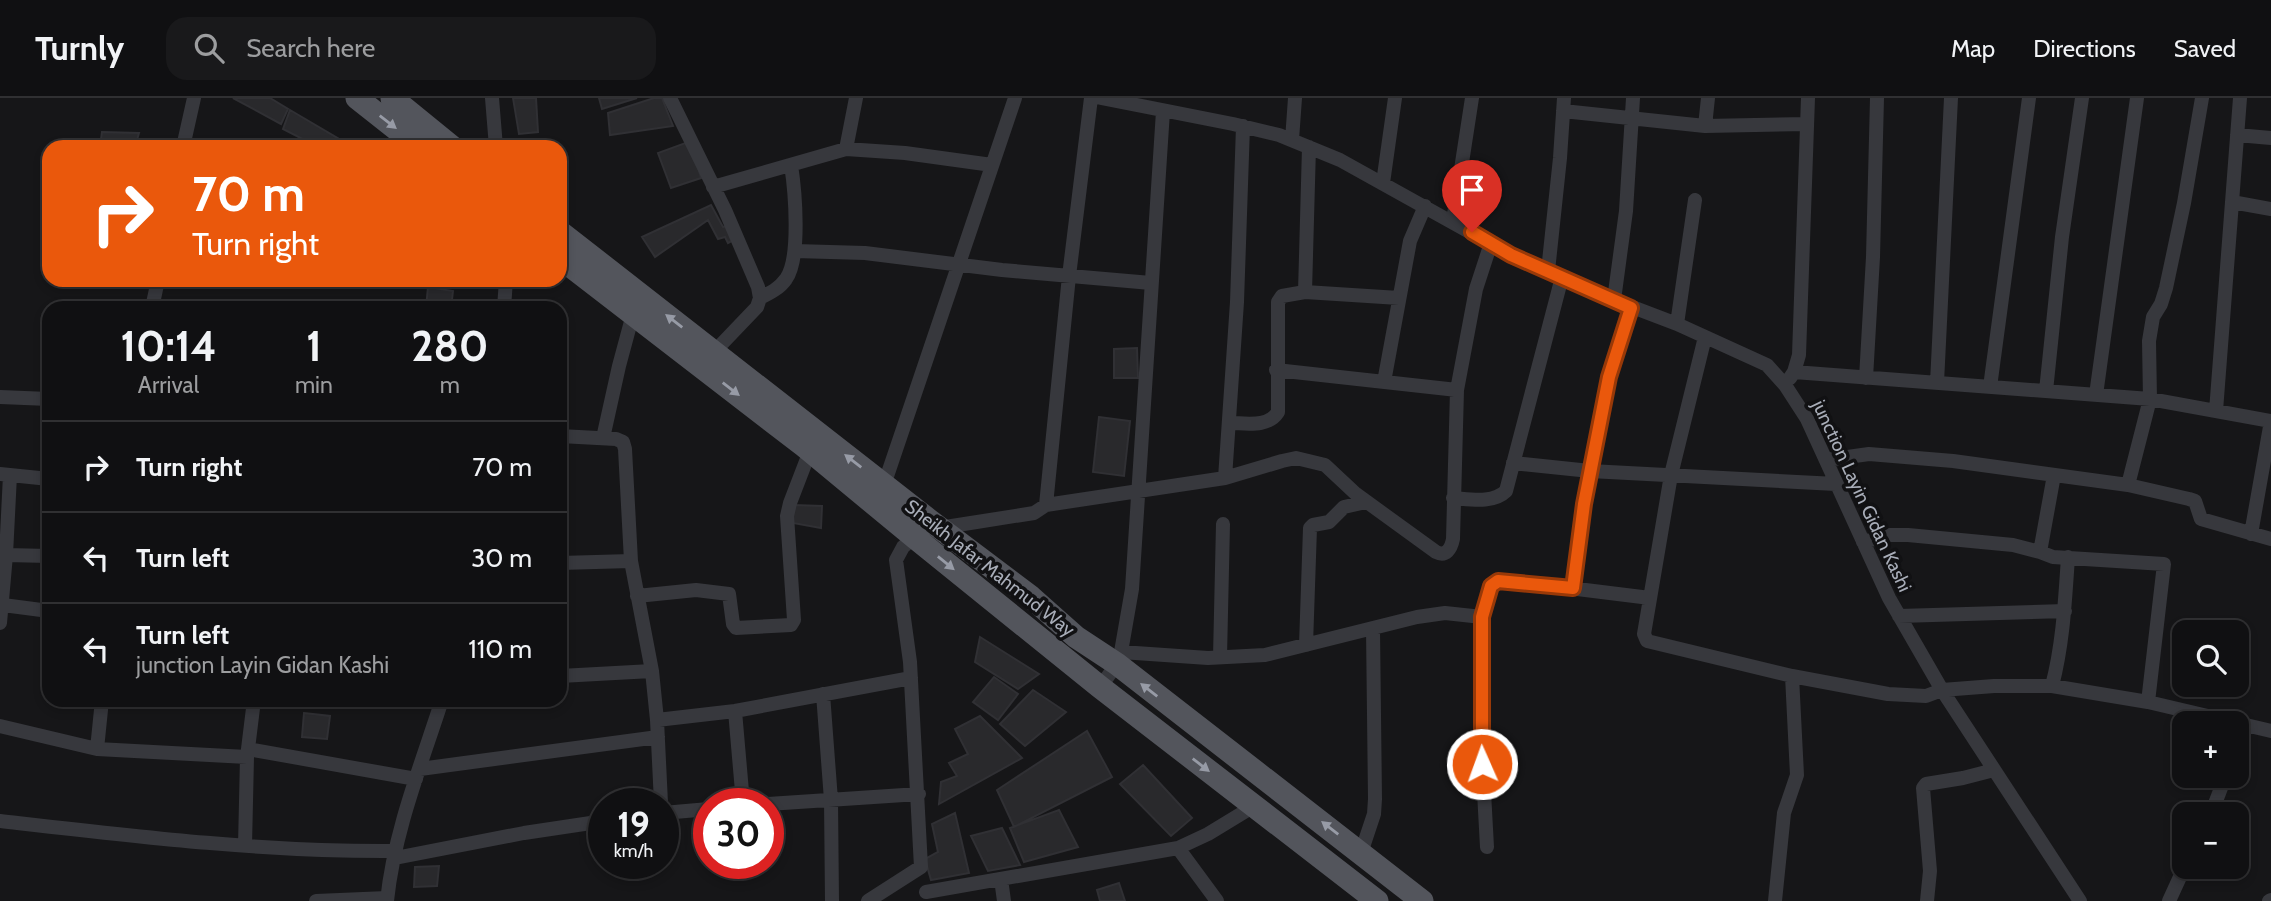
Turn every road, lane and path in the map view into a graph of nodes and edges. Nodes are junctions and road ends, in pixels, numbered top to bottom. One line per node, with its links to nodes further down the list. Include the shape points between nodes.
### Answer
1 (194, 98): 31 (street)
2 (357, 98): 32 (main road, one-way to 32)
3 (392, 98): 33 (main road)
4 (492, 98): 34 (street)
5 (670, 98): 41 (street)
6 (856, 98): 37 (street)
7 (1016, 98): 39 (street)
8 (1091, 98): 53 (street)
9 (1101, 98): 24 (street, junction Layin Gidan Kashi)
10 (1295, 98): 35 (street)
11 (1395, 98): 40 (street)
12 (1472, 98): 46 (street)
13 (1633, 98): 25 (street)
14 (1708, 98): 28 (street)
15 (1808, 98): 26 (street)
16 (1877, 98): 66 (street)
17 (1951, 98): 68 (street)
18 (2029, 98): 69 (street)
19 (2082, 98): 71 (street)
20 (2137, 98): 72 (street)
21 (2202, 98): 75 (street, via 2166,288 2153,317)
22 (2241, 98): 29 (street)
23 (1564, 105): 25 (street); 52 (street)
24 (1163, 111): 27 (street, junction Layin Gidan Kashi); 54 (street)
25 (1630, 119): 28 (street); 58 (street, via 1626,211)
26 (1807, 124): 28 (street); 65 (street, via 1798,355)
27 (1243, 126): 35 (street, junction Layin Gidan Kashi); 78 (street)
28 (1705, 126)
29 (2237, 135): 30 (street); 43 (street)
30 (2271, 138)
31 (185, 140)
32 (410, 140)
33 (443, 140)
34 (495, 140)
35 (1292, 140): 36 (street, junction Layin Gidan Kashi)
36 (1309, 147): 40 (street, junction Layin Gidan Kashi); 55 (street)
37 (846, 149): 38 (street); 39 (street)
38 (791, 165): 41 (street); 49 (street)
39 (992, 165): 51 (street)
40 (1383, 183): 44 (street, junction Layin Gidan Kashi)
41 (713, 187): 56 (street)
42 (1695, 200): 61 (street)
43 (2232, 202): 45 (street); 76 (street)
44 (1425, 206): 46 (street, junction Layin Gidan Kashi); 57 (street, via 1410,241)
45 (2271, 209)
46 (1453, 222): 48 (street, junction Layin Gidan Kashi)
47 (567, 237): 63 (main road, Sheikh Jafar Mahmud Way, one-way to 47)
48 (1491, 243): 52 (street, junction Layin Gidan Kashi); 70 (street, via 1476,289)
49 (795, 251): 51 (street, via 865,253); 56 (street, via 785,281)
50 (567, 263): 60 (main road, Sheikh Jafar Mahmud Way)
51 (959, 264): 53 (street); 91 (street)
52 (1555, 274): 58 (street, junction Layin Gidan Kashi); 83 (street)
53 (1069, 276): 54 (street); 96 (street)
54 (1151, 283): 93 (street)
55 (1305, 292): 57 (street); 64 (street, via 1282,296 1278,302)
56 (760, 298): 63 (street, via 757,307)
57 (1399, 298): 67 (street)
58 (1614, 300): 59 (street, junction Layin Gidan Kashi)
59 (1631, 308): 61 (street, junction Layin Gidan Kashi); 84 (street, via 1612,363)
60 (633, 314): 80 (street); 81 (main road, Sheikh Jafar Mahmud Way, one-way to 81)
61 (1677, 324): 62 (street, junction Layin Gidan Kashi)
62 (1705, 337): 65 (street, junction Layin Gidan Kashi); 86 (street)
63 (714, 352): 91 (main road, Sheikh Jafar Mahmud Way, one-way to 63)
64 (1276, 370): 67 (street); 78 (street, via 1278,412 1273,420)
65 (1790, 378): 66 (street); 82 (street, junction Layin Gidan Kashi)
66 (1866, 378): 68 (street)
67 (1384, 382): 70 (street)
68 (1937, 383): 69 (street)
69 (1990, 387): 71 (street)
70 (1457, 390): 94 (street)
71 (2046, 391): 72 (street)
72 (2096, 395): 75 (street)
73 (0, 397): 74 (street)
74 (42, 399)
75 (2150, 399): 76 (street); 92 (street)
76 (2216, 411): 77 (street)
77 (2271, 421): 99 (street)
78 (1228, 423): 89 (street)
79 (567, 436): 80 (street)
80 (603, 438): 107 (street, via 623,442 625,449)
81 (810, 451): 100 (main road, Sheikh Jafar Mahmud Way); 110 (street, via 787,516 791,625 736,628 729,594 696,590)
82 (1826, 460): 87 (street, via 1869,454); 90 (street, junction Layin Gidan Kashi)
83 (1513, 463): 84 (street); 94 (street, via 1500,497)
84 (1590, 471): 86 (street); 109 (street)
85 (5, 475): 88 (street); 104 (street)
86 (1671, 475): 90 (street); 111 (street)
87 (2054, 475): 92 (street); 103 (street)
88 (42, 478)
89 (1225, 478): 93 (street); 95 (street, via 1296,458 1325,465)
90 (1836, 484): 102 (street, junction Layin Gidan Kashi)
91 (884, 485): 98 (main road, Sheikh Jafar Mahmud Way)
92 (2128, 485): 99 (street, via 2195,501 2201,519)
93 (1139, 491): 96 (street); 121 (street, via 1132,589)
94 (1452, 498): 95 (street, via 1453,539 1451,549 1441,554)
95 (1366, 502): 119 (street, via 1344,507 1329,523 1310,528)
96 (1046, 505): 98 (street, via 1034,513)
97 (1223, 524): 120 (street)
98 (939, 527): 121 (main road, Sheikh Jafar Mahmud Way, via 1076,637)
99 (2251, 534): 101 (street)
100 (914, 537): 125 (street, via 896,560); 127 (main road, Sheikh Jafar Mahmud Way, one-way to 127)
101 (2271, 539)
102 (1863, 542): 103 (street, via 1908,535); 115 (street, junction Layin Gidan Kashi)
103 (2040, 552): 106 (street)
104 (6, 555): 105 (street); 112 (street)
105 (42, 556)
106 (2068, 557): 114 (street); 130 (street, via 2164,564)
107 (631, 561): 108 (street); 110 (street)
108 (567, 563)
109 (1573, 588): 111 (street); 116 (street, via 1498,581 1491,586)
110 (637, 596): 122 (street)
111 (1650, 598): 124 (street, via 1647,641)
112 (3, 605): 113 (street); 117 (street)
113 (42, 610)
114 (2065, 611): 115 (street); 126 (street)
115 (1899, 616): 128 (street, junction Layin Gidan Kashi)
116 (1482, 617): 118 (street, via 1445,613); 155 (street, via 1481,737)
117 (0, 623)
118 (1373, 629): 119 (street); 156 (street, via 1375,799)
119 (1306, 645): 120 (street, via 1265,655)
120 (1220, 657): 121 (street)
121 (1119, 658): 127 (street); 156 (main road, Sheikh Jafar Mahmud Way, one-way to 121)
122 (652, 671): 123 (street); 136 (street)
123 (567, 676)
124 (1791, 676): 128 (street, via 1888,694 1926,696); 170 (street, via 1797,775 1784,813)
125 (911, 678): 129 (street); 147 (street)
126 (2052, 686): 128 (street); 130 (street)
127 (1100, 687): 150 (main road, Sheikh Jafar Mahmud Way, one-way to 150)
128 (1942, 690): 143 (street, junction Layin Gidan Kashi)
129 (822, 694): 134 (street); 148 (street)
130 (2148, 702): 135 (street)
131 (101, 707): 141 (street)
132 (253, 707): 142 (street)
133 (440, 707): 144 (street)
134 (735, 711): 136 (street); 146 (street)
135 (2186, 711)
136 (657, 720): 140 (street)
137 (0, 726): 141 (street)
138 (2249, 726): 139 (street)
139 (2271, 731)
140 (658, 737): 144 (street); 145 (street)
141 (97, 749): 142 (street)
142 (248, 753): 144 (street); 153 (street)
143 (1994, 770): 171 (street, via 1923,788 1930,871); 172 (street, junction Layin Gidan Kashi)
144 (418, 774): 157 (street)
145 (661, 788)
146 (742, 788)
147 (919, 794): 148 (street); 158 (street)
148 (831, 800): 149 (street); 164 (street)
149 (784, 803)
150 (1254, 806): 154 (street); 168 (main road, Sheikh Jafar Mahmud Way)
151 (0, 821): 153 (street)
152 (588, 823): 157 (street)
153 (245, 846): 157 (street)
154 (1178, 848): 159 (street); 167 (street)
155 (1487, 848)
156 (1361, 853): 169 (main road, Sheikh Jafar Mahmud Way)
157 (395, 854): 162 (street)
158 (922, 867): 161 (street); 165 (street)
159 (1001, 878): 161 (street); 166 (street)
160 (2180, 879): 173 (street)
161 (927, 896)
162 (387, 899): 163 (street)
163 (316, 901)
164 (832, 901)
165 (868, 901)
166 (1004, 901)
167 (1217, 901)
168 (1377, 901)
169 (1422, 901)
170 (1775, 901)
171 (1927, 901)
172 (2080, 901)
173 (2169, 901)

